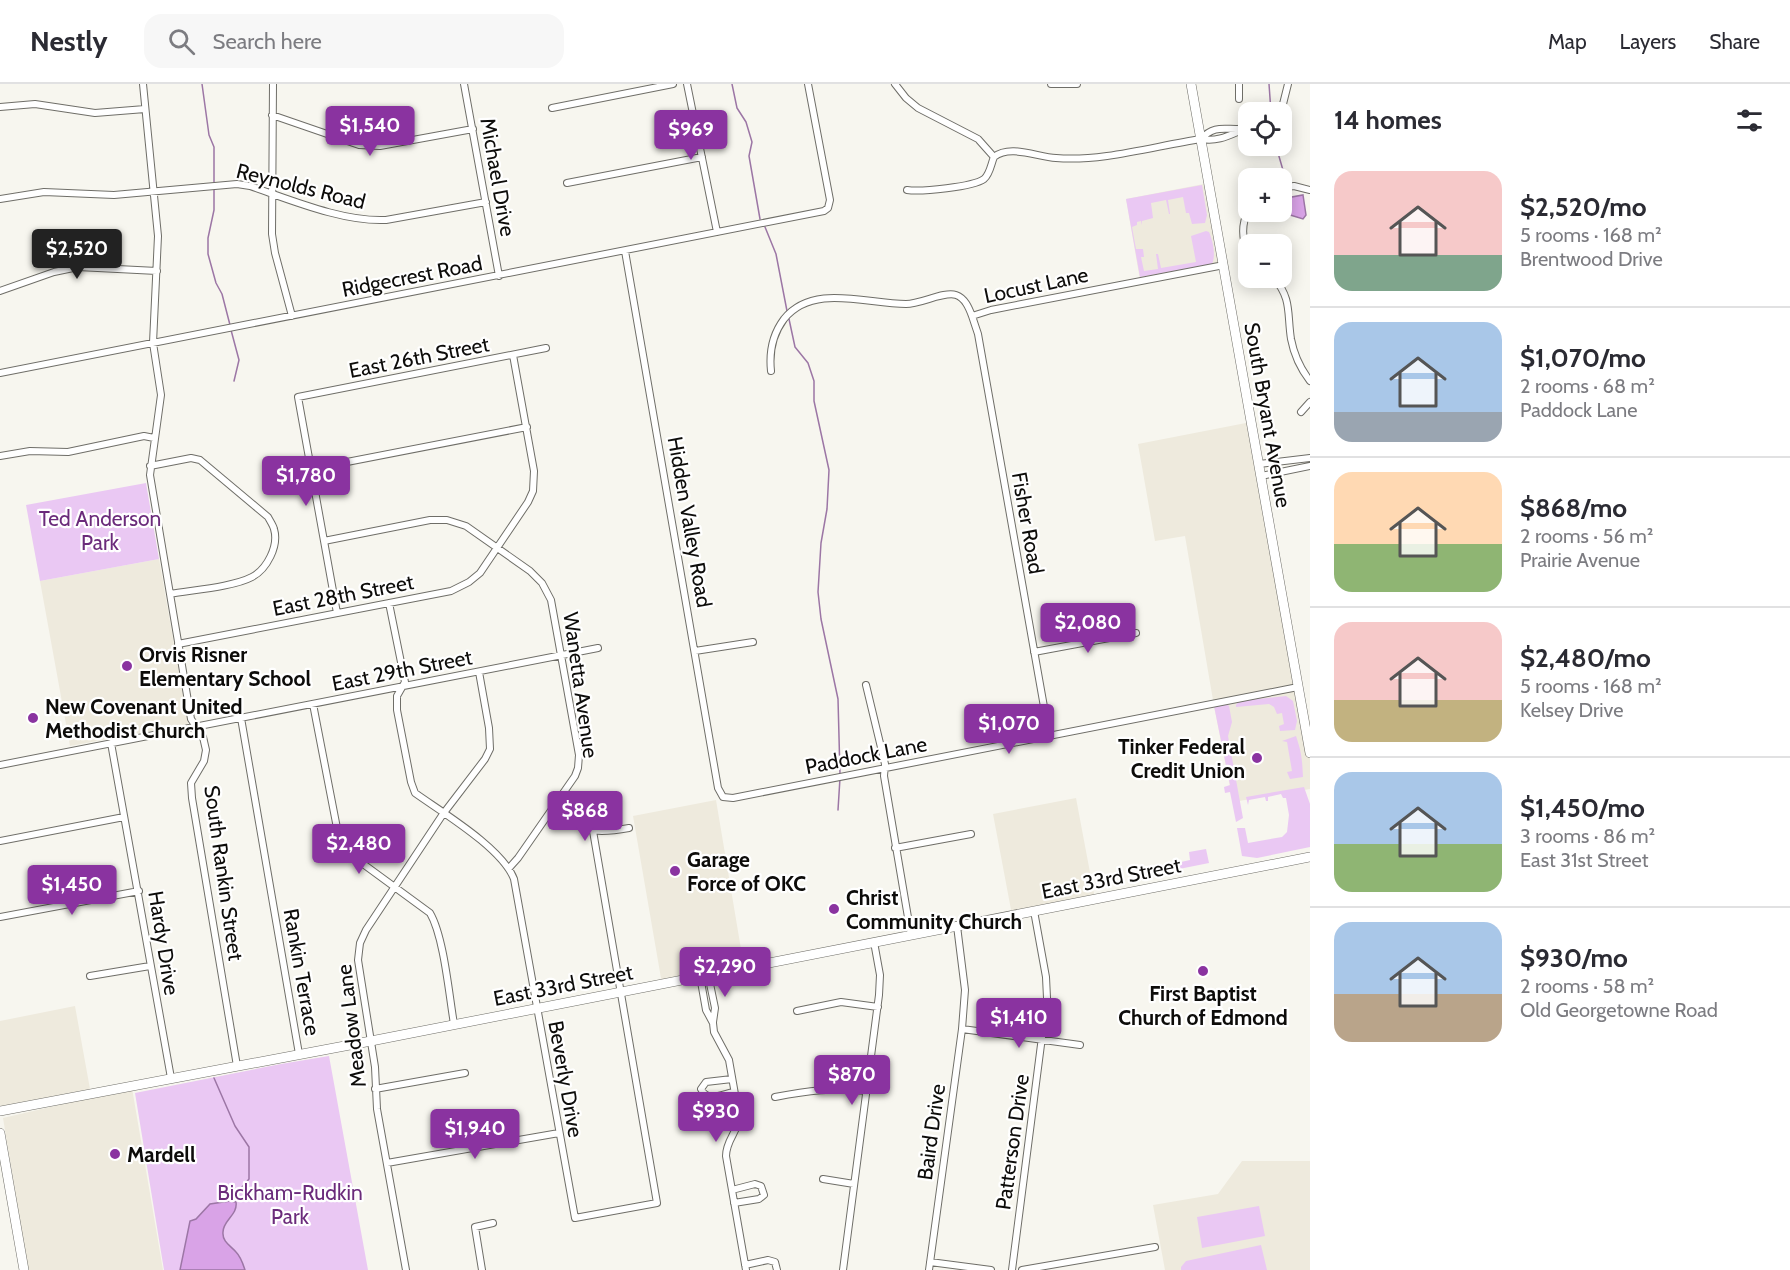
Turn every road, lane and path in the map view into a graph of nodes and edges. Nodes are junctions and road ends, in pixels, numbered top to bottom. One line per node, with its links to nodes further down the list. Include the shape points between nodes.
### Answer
1 (143, 84): 17 (street, South Rankin Street)
2 (273, 84): 18 (street)
3 (464, 84): 19 (street, Michael Drive)
4 (673, 84): 16 (street)
5 (687, 84): 23 (street)
6 (808, 84): 33 (street, Ridgecrest Road, via 830,200 828,208)
7 (895, 84): 24 (street, via 918,108 978,139)
8 (1051, 84): 9 (street)
9 (1077, 84)
10 (1191, 84): 22 (street, South Bryant Avenue)
11 (1239, 84): 13 (street)
12 (1288, 84): 14 (street)
13 (1239, 99)
14 (1284, 102)
15 (0, 107): 17 (street, via 35,104 95,113)
16 (552, 108)
17 (145, 109): 29 (street, South Rankin Street)
18 (272, 115): 19 (street, via 359,145 380,146); 30 (street)
19 (473, 129): 32 (street, Michael Drive)
20 (1238, 129): 22 (street, via 1209,131)
21 (1238, 132): 22 (street, via 1210,141)
22 (1202, 139): 24 (street, via 1088,158 1057,159 1004,151); 35 (street, South Bryant Avenue)
23 (702, 157): 25 (street); 33 (street)
24 (994, 157): 27 (street, via 988,175 979,181 925,191)
25 (567, 183)
26 (1292, 186): 28 (street)
27 (907, 190)
28 (1310, 190)
29 (154, 191): 30 (street, Reynolds Road, via 226,183); 31 (street, Reynolds Road, via 114,195 44,192); 36 (street, South Rankin Street)
30 (272, 193): 32 (street, Reynolds Road, via 372,221); 40 (street, via 273,244)
31 (0, 200)
32 (486, 202): 37 (street, Michael Drive)
33 (717, 232): 34 (street, Ridgecrest Road)
34 (625, 251): 37 (street, Ridgecrest Road); 68 (street, Hidden Valley Road)
35 (1224, 265): 41 (street, Locust Lane); 54 (street, South Bryant Avenue)
36 (157, 271): 39 (street, via 78,267); 42 (street, South Rankin Street)
37 (499, 276): 40 (street, Ridgecrest Road)
38 (1281, 288): 47 (street, via 1286,295 1293,348)
39 (0, 291)
40 (292, 316): 42 (street, Ridgecrest Road)
41 (972, 316): 45 (street, Locust Lane, via 956,295 911,304 816,299 797,307 782,321 772,344); 69 (street, Fisher Road)
42 (153, 342): 46 (street, Ridgecrest Road); 51 (street, South Rankin Street, via 161,395)
43 (546, 348): 44 (street, East 26th Street)
44 (513, 355): 50 (street); 57 (street, East 26th Street, via 298,397)
45 (771, 371)
46 (0, 373)
47 (1310, 381)
48 (1310, 402): 49 (street)
49 (1301, 412)
50 (527, 427): 57 (street); 60 (street, via 533,491)
51 (154, 438): 52 (street, via 144,436 68,452 30,451); 56 (street, South Rankin Street)
52 (0, 456)
53 (1310, 458): 54 (street)
54 (1259, 464): 58 (street, South Bryant Avenue)
55 (1310, 465): 58 (street)
56 (150, 466): 61 (street, South Rankin Street); 61 (street, via 191,458 200,460 268,517 274,529 272,553 253,577)
57 (311, 469): 59 (street)
58 (1261, 476): 74 (street, South Bryant Avenue)
59 (324, 541): 60 (street, Wanetta Avenue, via 440,519 466,526); 63 (street)
60 (496, 547): 62 (street, East 28th Street, via 480,573 460,587); 70 (street, Wanetta Avenue, via 530,570 547,590)
61 (170, 594): 66 (street, South Rankin Street)
62 (389, 603): 63 (street, East 28th Street); 73 (street, Beverly Drive, via 405,682)
63 (337, 613): 66 (street, East 28th Street)
64 (1136, 633): 69 (street)
65 (753, 642): 68 (street)
66 (178, 645): 77 (street, South Rankin Street, via 191,719)
67 (598, 648): 70 (street, East 29th Street)
68 (695, 651): 83 (street, Hidden Valley Road, via 718,788)
69 (1034, 652): 78 (street, Fisher Road)
70 (562, 655): 71 (street, East 29th Street); 84 (street, Wanetta Avenue, via 579,754 575,776)
71 (478, 672): 73 (street, East 29th Street); 85 (street, Meadow Lane, via 490,749)
72 (866, 686): 82 (street)
73 (402, 687): 75 (street, East 29th Street); 85 (street, Beverly Drive, via 397,710 411,782 415,793)
74 (1298, 687): 78 (street, Paddock Lane); 80 (street, South Bryant Avenue)
75 (313, 704): 76 (street, East 29th Street); 94 (street, via 341,841 355,858)
76 (241, 718): 77 (street, East 29th Street); 116 (street, Rankin Terrace)
77 (196, 727): 79 (street, East 29th Street); 117 (street, South Rankin Street, via 206,750 191,783 192,798)
78 (1049, 735): 82 (street, Paddock Lane)
79 (111, 743): 81 (street, East 29th Street); 86 (street, Hardy Drive)
80 (1310, 753)
81 (0, 765)
82 (885, 768): 83 (street, Paddock Lane); 91 (street)
83 (723, 797)
84 (552, 809): 88 (street, via 574,825); 93 (street, Wanetta Avenue)
85 (443, 813): 93 (street, Beverly Drive); 94 (street, Meadow Lane)
86 (124, 817): 90 (street); 95 (street, Hardy Drive)
87 (629, 828): 88 (street)
88 (593, 831): 104 (street)
89 (971, 834): 91 (street)
90 (0, 841)
91 (895, 848): 99 (street)
92 (1310, 857): 96 (street, East 33rd Street)
93 (509, 868): 108 (street, Beverly Drive, via 518,896)
94 (396, 886): 111 (street, via 430,913 435,923); 114 (street, Meadow Lane, via 360,943 358,960)
95 (139, 891): 97 (street); 101 (street, Hardy Drive)
96 (1034, 911): 98 (street, East 33rd Street); 113 (street, Patterson Drive, via 1047,988)
97 (0, 917)
98 (957, 926): 99 (street, East 33rd Street); 112 (street, Baird Drive, via 965,990)
99 (911, 935): 100 (street, East 33rd Street)
100 (874, 942): 102 (street, East 33rd Street); 107 (street, via 880,975)
101 (150, 966): 103 (street); 119 (street, Hardy Drive)
102 (704, 975): 104 (street, East 33rd Street); 105 (street); 106 (street)
103 (90, 976)
104 (620, 992): 108 (street, East 33rd Street); 127 (street, Beverly Drive, via 657,1203 575,1218)
105 (714, 1005): 106 (street); 110 (street)
106 (706, 1006): 110 (street)
107 (878, 1007): 109 (street, via 841,1002); 122 (street)
108 (537, 1008): 111 (street, East 33rd Street); 127 (street, Beverly Drive)
109 (797, 1011)
110 (713, 1023): 120 (street, via 729,1060)
111 (454, 1024): 114 (street, East 33rd Street)
112 (962, 1029): 113 (street); 135 (street, Baird Drive)
113 (1042, 1040): 115 (street); 144 (street, Patterson Drive)
114 (371, 1041): 116 (street, East 33rd Street); 121 (street, Meadow Lane)
115 (1080, 1045)
116 (299, 1054): 117 (street, East 33rd Street)
117 (237, 1066): 119 (street, East 33rd Street)
118 (465, 1073): 121 (street)
119 (171, 1078): 125 (street, East 33rd Street)
120 (732, 1079): 123 (street); 123 (street, via 706,1082 701,1089 711,1098)
121 (375, 1089): 128 (street, Meadow Lane)
122 (867, 1091): 124 (street, via 823,1089); 130 (street)
123 (735, 1092): 131 (street, via 739,1126 726,1151)
124 (775, 1097)
125 (0, 1111)
126 (0, 1133): 137 (street)
127 (559, 1133): 128 (street)
128 (387, 1163): 138 (street, Meadow Lane)
129 (823, 1179): 130 (street)
130 (854, 1184): 141 (street)
131 (732, 1190): 132 (street); 132 (street, via 755,1184 764,1190 759,1199)
132 (734, 1203): 136 (street)
133 (493, 1223): 139 (street, via 475,1227)
134 (1155, 1247): 145 (street)
135 (930, 1262): 142 (street, Baird Drive); 143 (street)
136 (746, 1268): 140 (street, via 771,1260)
137 (24, 1270)
138 (406, 1270)
139 (482, 1270)
140 (777, 1270)
141 (843, 1270)
142 (930, 1270)
143 (991, 1270)
144 (1012, 1270)
145 (1022, 1270)

